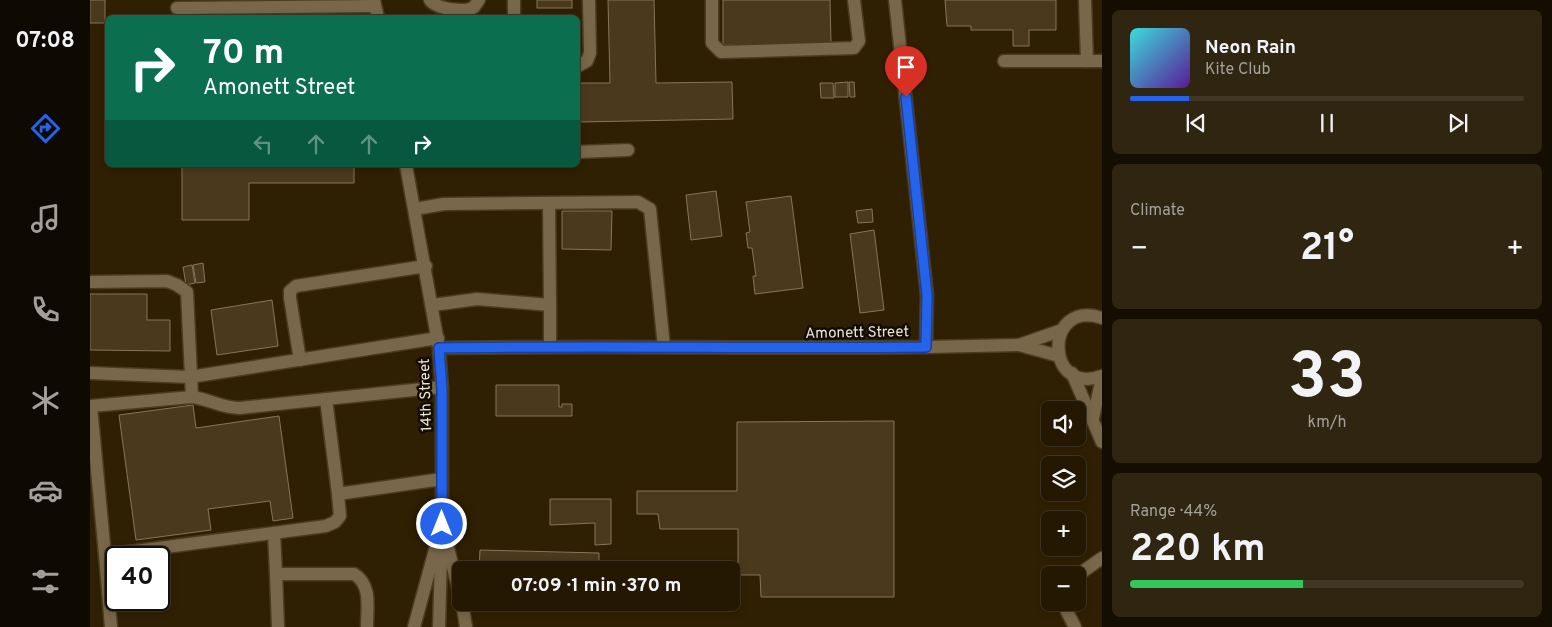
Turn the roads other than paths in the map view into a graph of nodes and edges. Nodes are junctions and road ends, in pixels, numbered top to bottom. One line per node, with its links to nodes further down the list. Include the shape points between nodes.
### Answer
1 (430, 0): 2 (street, via 443,9 474,7)
2 (479, 0)
3 (514, 0): 11 (street)
4 (589, 0): 15 (street, via 590,53 587,61)
5 (712, 0): 6 (street, via 712,43 721,52 854,48 859,41)
6 (854, 0)
7 (894, 0): 31 (street, Amonett Street, via 927,295)
8 (1085, 0): 13 (street)
9 (177, 8): 10 (street)
10 (376, 8)
11 (514, 15)
12 (1004, 61): 13 (street)
13 (1086, 61): 14 (street)
14 (1102, 61)
15 (580, 65)
16 (628, 150): 17 (street)
17 (580, 152)
18 (406, 167): 20 (street, 14th Street)
19 (549, 203): 20 (street, via 444,204); 24 (street); 30 (street, via 638,202 650,209)
20 (415, 209): 21 (street, 14th Street)
21 (426, 266): 23 (street, 14th Street); 33 (street, via 296,286 290,291 290,298)
22 (90, 282): 36 (street, via 167,281 184,289 187,292)
23 (433, 305): 24 (street, via 478,299); 27 (street, 14th Street)
24 (550, 305): 29 (street)
25 (1102, 318): 26 (street, via 1080,317)
26 (1062, 330): 28 (street); 32 (street, via 1057,346)
27 (439, 343): 29 (street, Amonett Street); 33 (street, Amonett Street); 38 (street, 14th Street)
28 (1018, 345): 31 (street); 32 (street)
29 (550, 346): 30 (street, Amonett Street)
30 (664, 347): 31 (street, Amonett Street)
31 (926, 347)
32 (1059, 356): 35 (street)
33 (300, 360): 36 (street, Amonett Street)
34 (90, 373): 36 (street, Amonett Street)
35 (1072, 374): 37 (street); 42 (street)
36 (190, 377): 39 (street)
37 (1102, 377): 42 (street)
38 (442, 387): 40 (street); 44 (street, 14th Street)
39 (192, 397): 40 (street, via 227,408); 41 (street)
40 (326, 399): 45 (street)
41 (90, 401): 49 (street)
42 (1093, 418): 43 (street)
43 (1102, 442)
44 (442, 479): 45 (street); 46 (street, 14th Street)
45 (338, 494): 47 (street, via 340,516 335,522)
46 (442, 524): 51 (street); 60 (street); 61 (street, 14th Street)
47 (274, 533): 48 (street); 53 (street)
48 (170, 547)
49 (105, 555)
50 (1102, 558): 52 (street)
51 (452, 562)
52 (1086, 569)
53 (276, 574): 58 (street); 59 (street, via 354,574 361,578 367,587)
54 (110, 611): 57 (street)
55 (464, 611): 62 (street)
56 (1067, 611): 63 (street)
57 (111, 627)
58 (278, 627)
59 (367, 627)
60 (414, 627)
61 (439, 627)
62 (466, 627)
63 (1075, 627)

